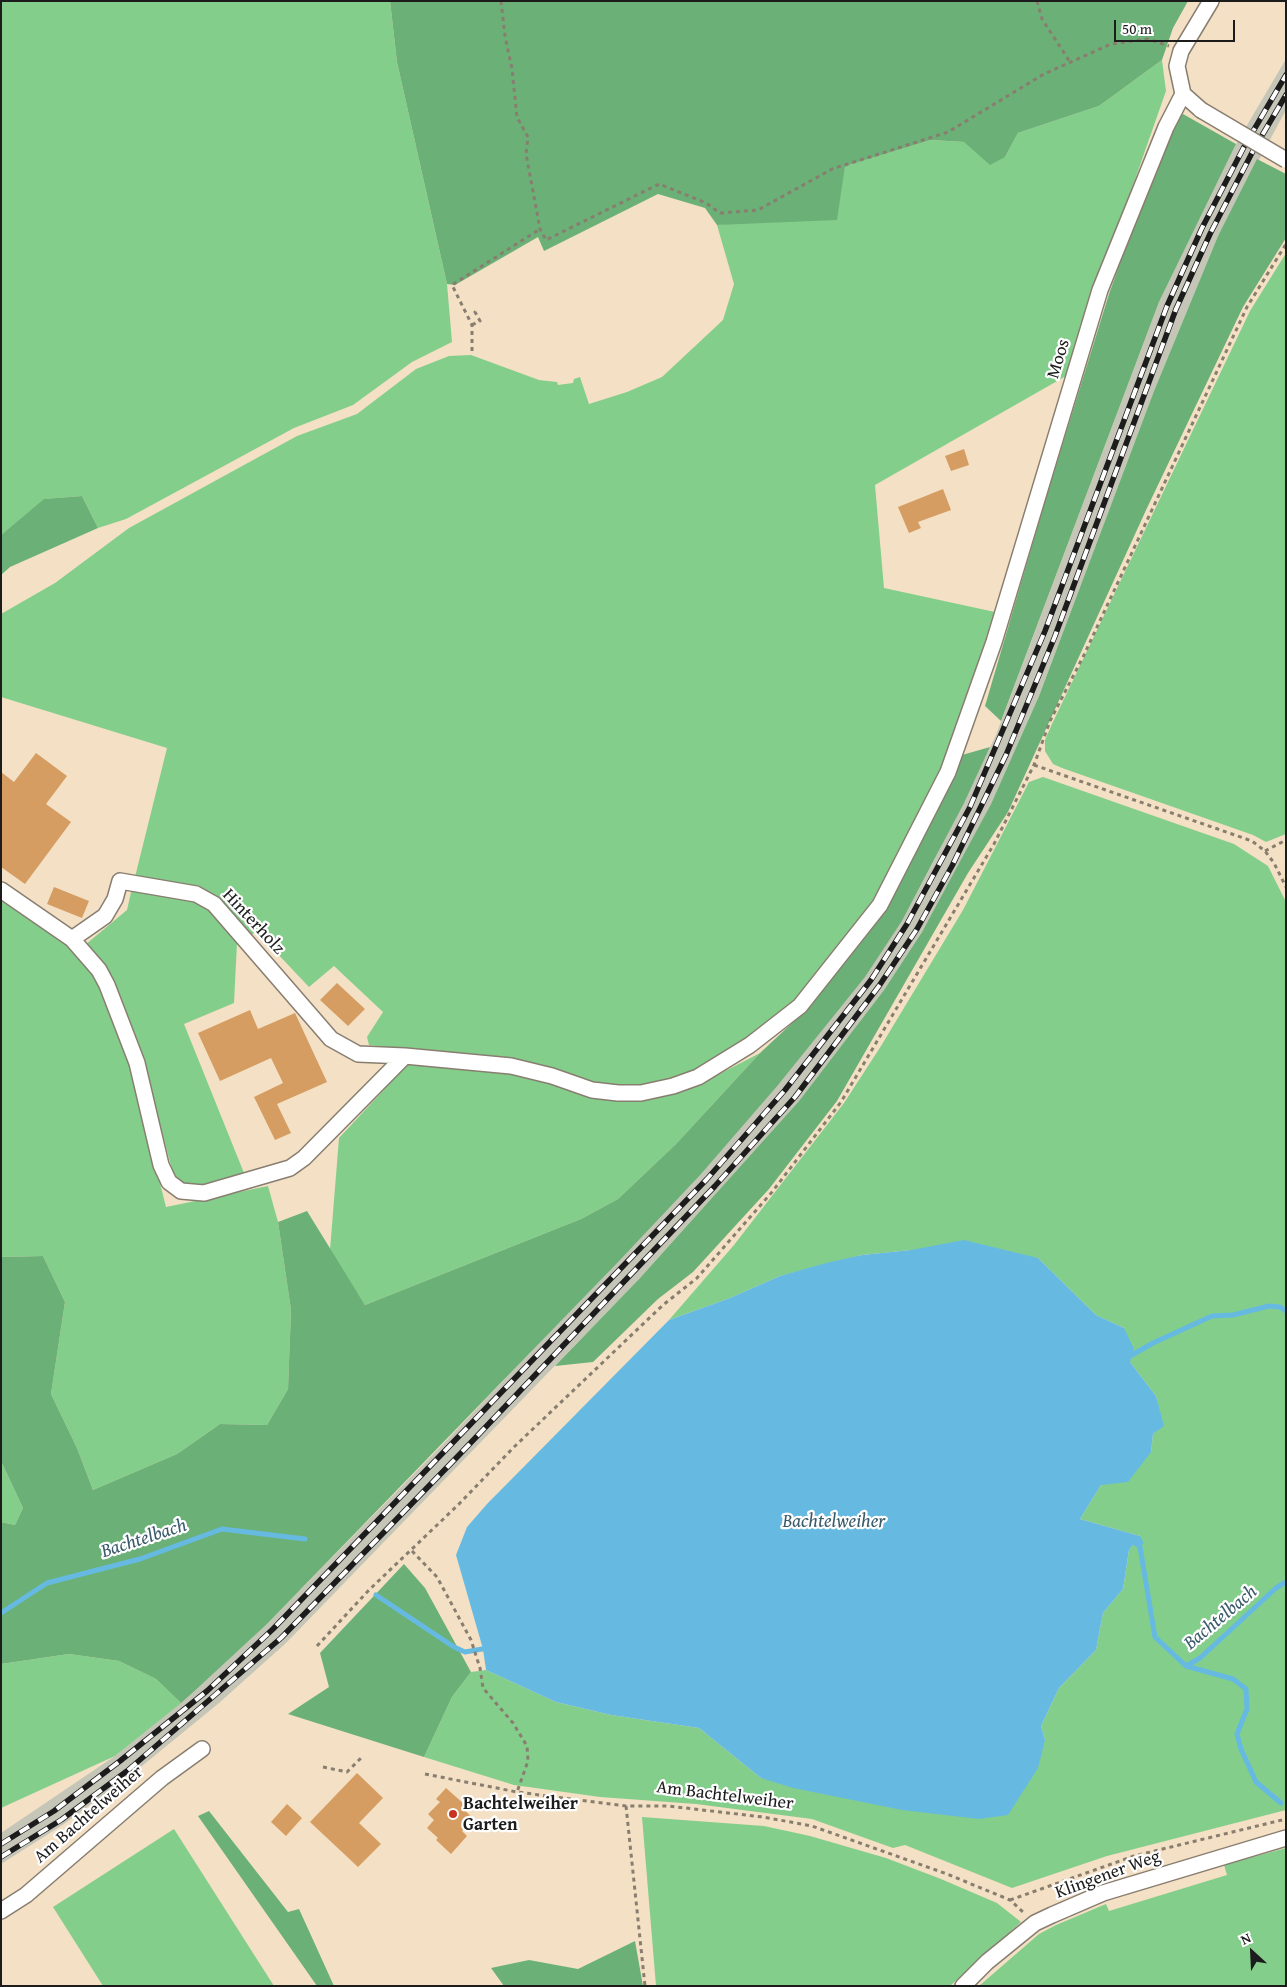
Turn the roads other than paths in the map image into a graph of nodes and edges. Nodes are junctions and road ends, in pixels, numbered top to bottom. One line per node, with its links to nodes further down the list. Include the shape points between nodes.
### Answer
1 (1211, 1): 2 (street, via 1181,51 1177,66)
2 (1183, 94): 3 (street, bridge, via 1201,110); 6 (street, Moos, via 1166,127 1100,290 994,642 948,772 880,904 800,1006 750,1045 698,1077 641,1093 592,1090 511,1066)
3 (1286, 160)
4 (1, 890): 5 (street)
5 (72, 939): 6 (street, Hinterholz, via 106,916 120,881 196,894 214,904 331,1039 358,1054); 6 (street, via 107,985 136,1063 161,1165 169,1182 181,1192 204,1193 290,1168 304,1158)
6 (404, 1056)
7 (202, 1749): 9 (street, Am Bachtelweiher, via 162,1778 26,1894)
8 (1286, 1838): 10 (street, Klingener Weg, via 1103,1893 1052,1915 1035,1923 987,1962)
9 (1, 1911)
10 (964, 1986)

